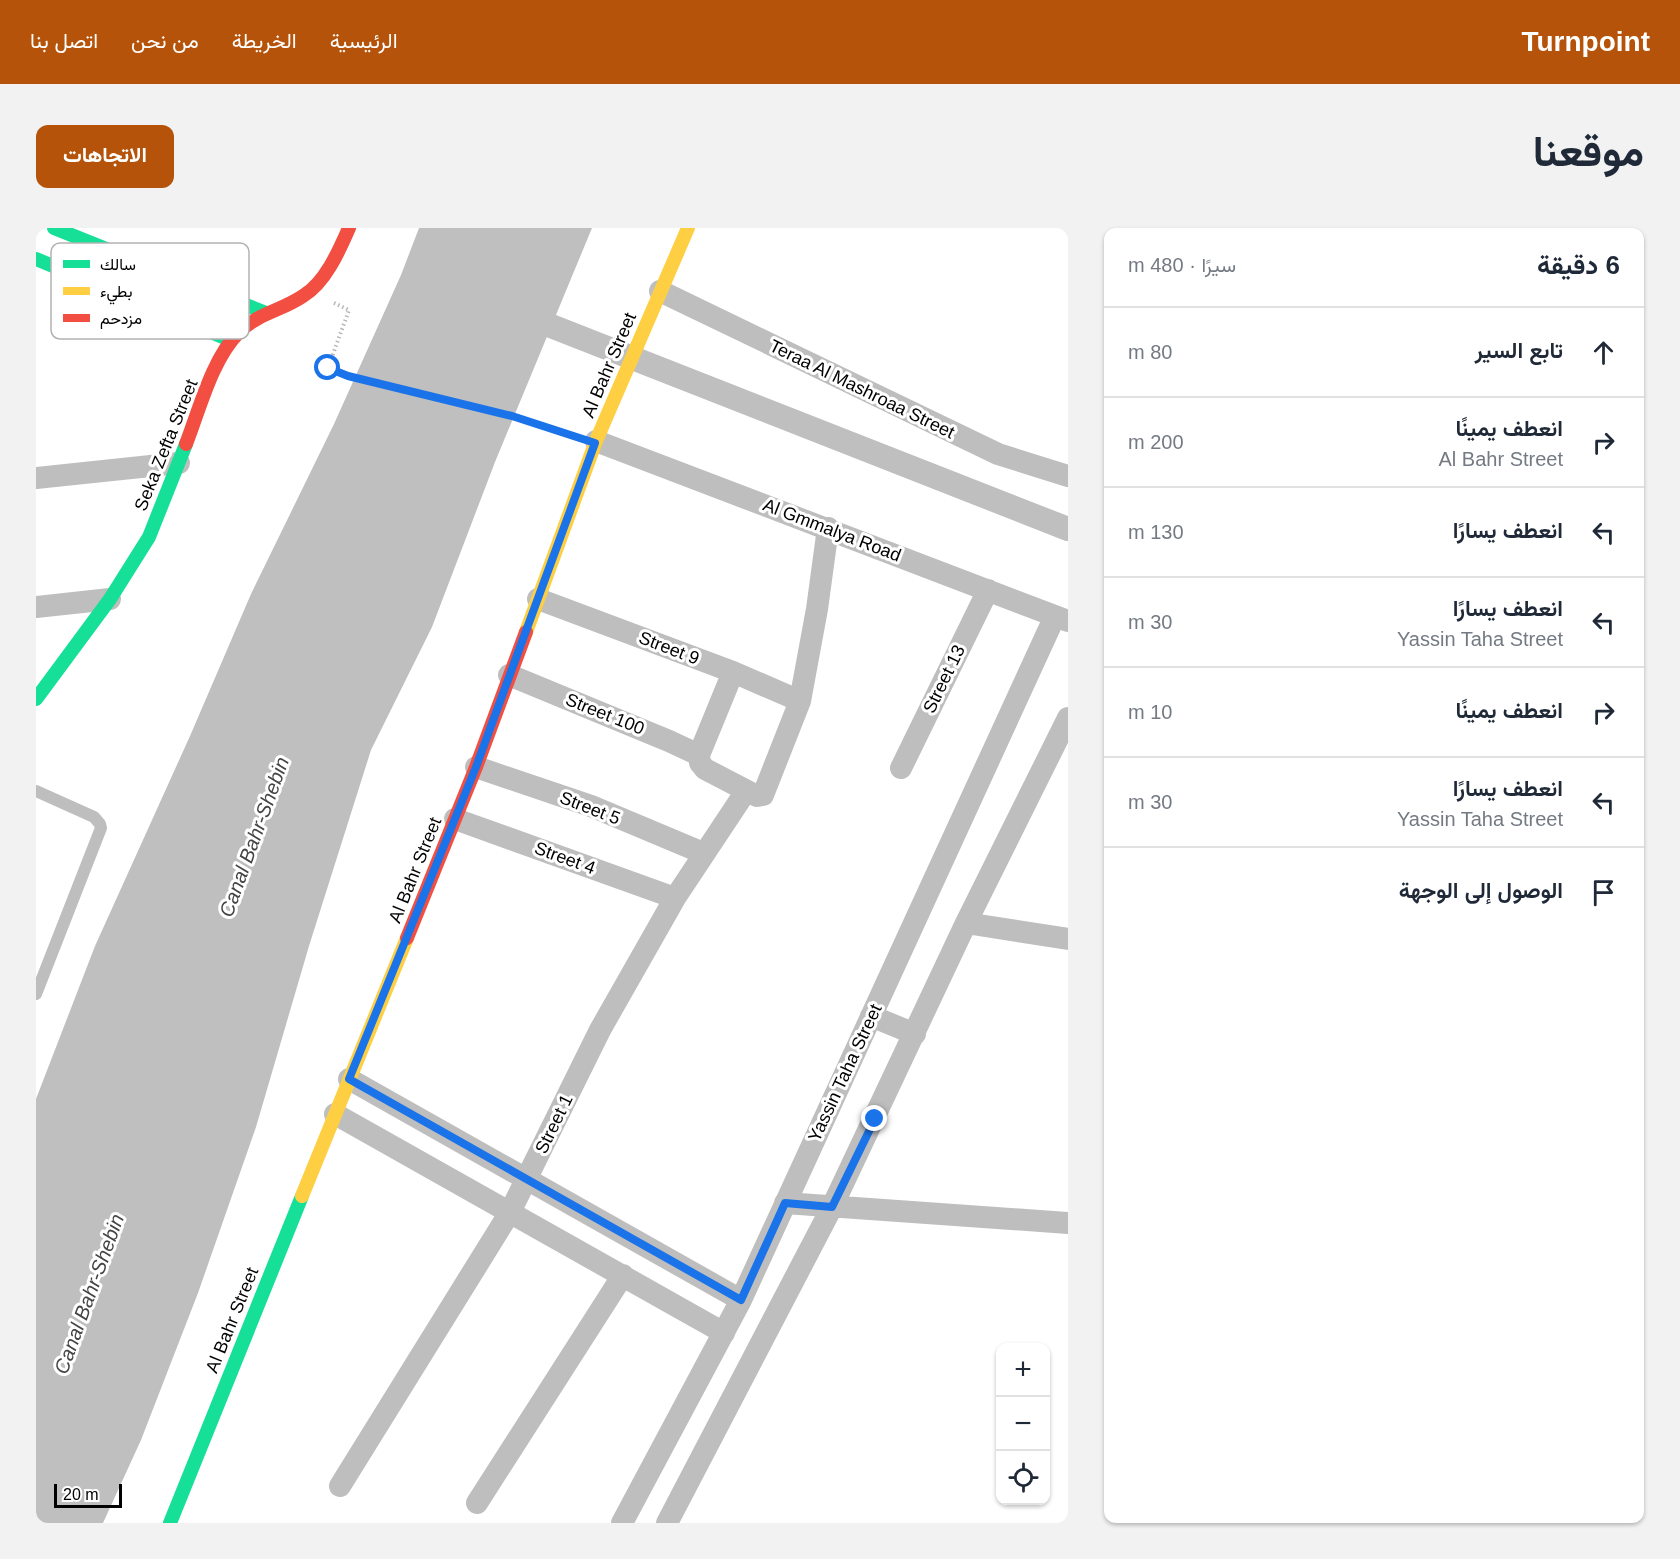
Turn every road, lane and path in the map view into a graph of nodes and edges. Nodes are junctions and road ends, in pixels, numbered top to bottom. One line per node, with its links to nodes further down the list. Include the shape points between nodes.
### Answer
1 (54, 228): 4 (street)
2 (349, 228): 8 (street, Seka Zefta Street)
3 (688, 228): 7 (street, Al Bahr Street)
4 (92, 243)
5 (36, 259): 6 (street)
6 (51, 265)
7 (660, 291): 13 (street, Al Bahr Street); 15 (street, Teraa Al Mashroaa Street, via 998,454)
8 (309, 293): 10 (street, Seka Zefta Street); 13 (path, via 349,310 328,368)
9 (249, 306): 10 (street)
10 (267, 313): 11 (street, Seka Zefta Street)
11 (249, 324)
12 (230, 340): 14 (street, Seka Zefta Street)
13 (595, 442): 17 (street, Al Gmmalya Road); 20 (street, Al Bahr Street)
14 (179, 462): 16 (street); 19 (street, Seka Zefta Street, via 148,537)
15 (1068, 476)
16 (36, 478)
17 (828, 528): 18 (street, Al Gmmalya Road); 26 (street)
18 (988, 590): 22 (street, Al Gmmalya Road); 30 (street, Street 13)
19 (110, 599): 21 (street); 25 (street, Seka Zefta Street)
20 (538, 599): 23 (street, Street 9); 24 (street, Al Bahr Street)
21 (36, 607)
22 (1063, 619): 39 (street, Yassin Taha Street)
23 (733, 672): 26 (street, Street 9); 28 (street)
24 (510, 675): 28 (street, Street 100); 29 (street, Al Bahr Street)
25 (36, 699)
26 (800, 701): 32 (street, via 764,795)
27 (1068, 718): 36 (street)
28 (699, 755): 32 (street, via 705,769)
29 (476, 767): 33 (street, Al Bahr Street); 34 (street, Street 5, via 591,806)
30 (901, 768)
31 (36, 791): 38 (lane, via 94,817 101,828)
32 (746, 791): 34 (street, Street 1)
33 (455, 819): 35 (street, Street 4); 41 (street, Al Bahr Street)
34 (703, 854): 35 (street, Street 1)
35 (675, 897): 43 (street, Street 1, via 600,1030)
36 (966, 923): 37 (street); 40 (street)
37 (1068, 939)
38 (36, 994)
39 (871, 1016): 40 (street); 44 (street, Yassin Taha Street)
40 (915, 1034): 45 (street)
41 (349, 1079): 42 (street, Al Bahr Street); 43 (street)
42 (335, 1114): 46 (street); 53 (street, Al Bahr Street)
43 (526, 1181): 46 (street, Street 1); 49 (street)
44 (785, 1203): 45 (street); 49 (street, Yassin Taha Street)
45 (832, 1207): 47 (street); 55 (street)
46 (511, 1208): 48 (street); 51 (street, Street 1)
47 (1068, 1223)
48 (623, 1275): 50 (street); 52 (street)
49 (741, 1300): 50 (street, Yassin Taha Street)
50 (724, 1333): 54 (street, Yassin Taha Street)
51 (340, 1486)
52 (477, 1503)
53 (170, 1523)
54 (622, 1523)
55 (667, 1523)

